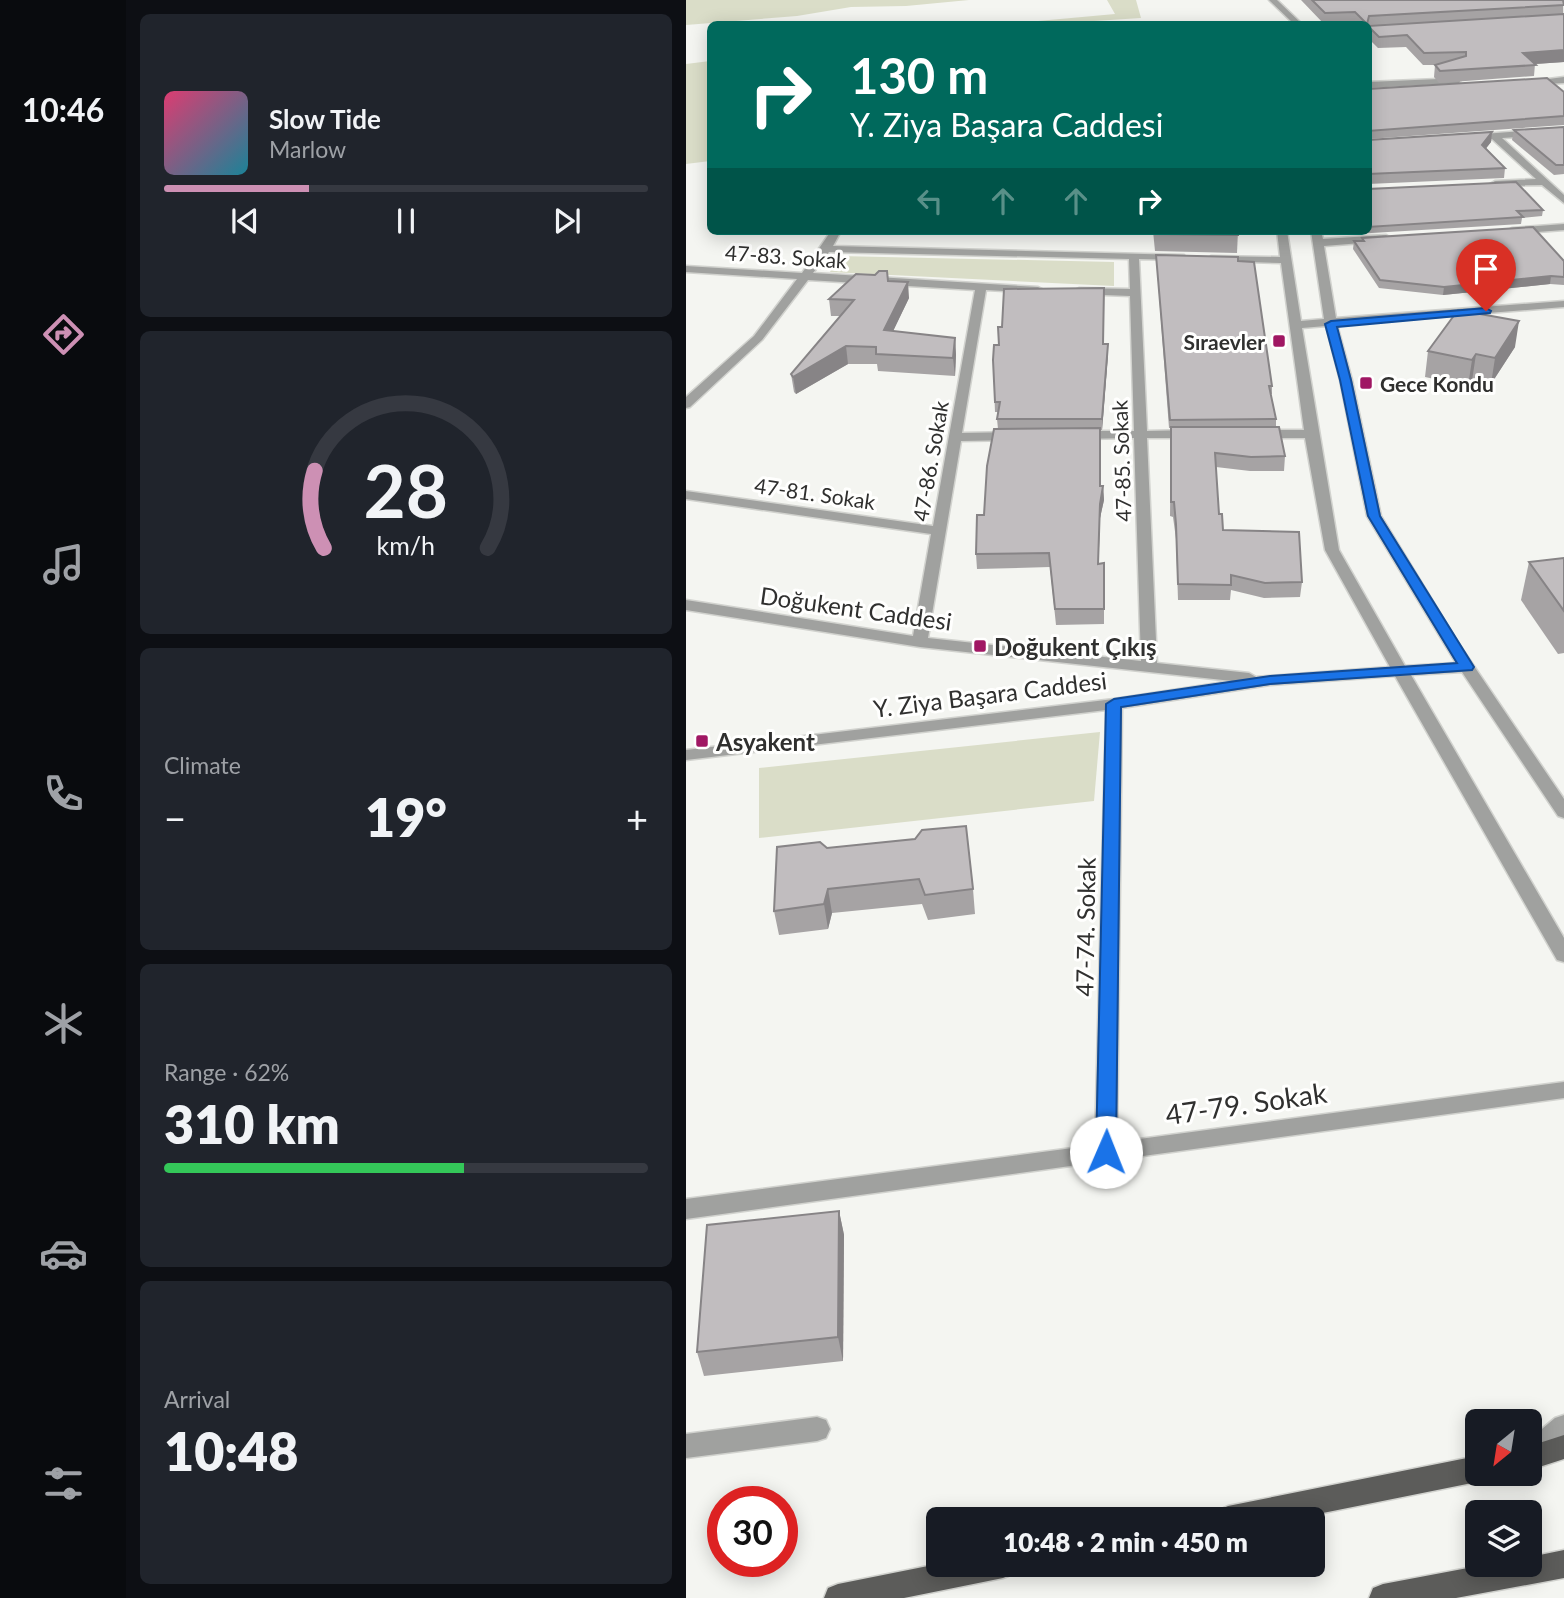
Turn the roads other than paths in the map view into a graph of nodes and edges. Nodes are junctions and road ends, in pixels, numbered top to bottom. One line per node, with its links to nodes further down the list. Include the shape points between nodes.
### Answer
1 (1273, 0): 2 (street)
2 (1295, 21)
3 (1564, 73): 4 (street)
4 (1515, 76)
5 (1564, 80): 6 (street)
6 (1525, 83)
7 (1372, 85): 8 (street, via 1474,82)
8 (1372, 93)
9 (1564, 131): 10 (street)
10 (1495, 137): 11 (street); 12 (street)
11 (1457, 139)
12 (1544, 182): 13 (street); 14 (street)
13 (1477, 185)
14 (1564, 200)
15 (1564, 228): 16 (street)
16 (1495, 232)
17 (834, 235): 21 (street)
18 (1282, 235): 25 (street)
19 (1316, 237): 20 (street); 33 (street)
20 (1399, 238)
21 (826, 249): 22 (street); 27 (street)
22 (1135, 256): 23 (street); 31 (street, 47-85. Sokak)
23 (1189, 257)
24 (1203, 258): 25 (street)
25 (1285, 260): 34 (street)
26 (686, 270): 27 (street, 47-83. Sokak)
27 (804, 276): 28 (street, 47-83. Sokak); 35 (street, via 758,338)
28 (981, 288): 29 (street, 47-83. Sokak); 42 (street, 47-86. Sokak)
29 (1046, 290)
30 (1071, 291): 31 (street)
31 (1135, 293): 36 (street, 47-85. Sokak)
32 (1564, 304): 33 (street)
33 (1331, 324): 34 (street); 48 (street, via 1374,516)
34 (1296, 325): 39 (street)
35 (686, 404)
36 (1141, 434): 37 (street); 41 (street); 47 (street, 47-85. Sokak)
37 (1206, 434)
38 (1246, 434): 39 (street)
39 (1311, 434): 49 (street, via 1332,550)
40 (1035, 436): 42 (street)
41 (1061, 436)
42 (955, 437): 44 (street, 47-86. Sokak)
43 (686, 495): 44 (street, 47-81. Sokak)
44 (939, 531): 46 (street, 47-86. Sokak)
45 (686, 605): 46 (street, Doğukent Caddesi)
46 (920, 642): 47 (street, Doğukent Caddesi)
47 (1149, 665): 50 (street, Doğukent Caddesi)
48 (1466, 667): 49 (street, Y. Ziya Başara Caddesi); 53 (street)
49 (1400, 671): 50 (street, Y. Ziya Başara Caddesi); 54 (street)
50 (1270, 680): 51 (street, Y. Ziya Başara Caddesi)
51 (1114, 704): 52 (street, Y. Ziya Başara Caddesi); 56 (street, 47-74. Sokak)
52 (686, 755)
53 (1564, 812)
54 (1564, 955)
55 (1564, 1090): 56 (street, 47-79. Sokak)
56 (1106, 1152): 57 (street, 47-79. Sokak)
57 (686, 1209)
58 (1564, 1427): 61 (street)
59 (817, 1429): 60 (street)
60 (686, 1446)
61 (1542, 1446)
62 (1564, 1447): 63 (main road)
63 (1542, 1453)
64 (1465, 1471): 65 (main road)
65 (1288, 1507)
66 (1564, 1563): 69 (main road)
67 (940, 1577): 68 (main road)
68 (838, 1598)
69 (1383, 1598)

